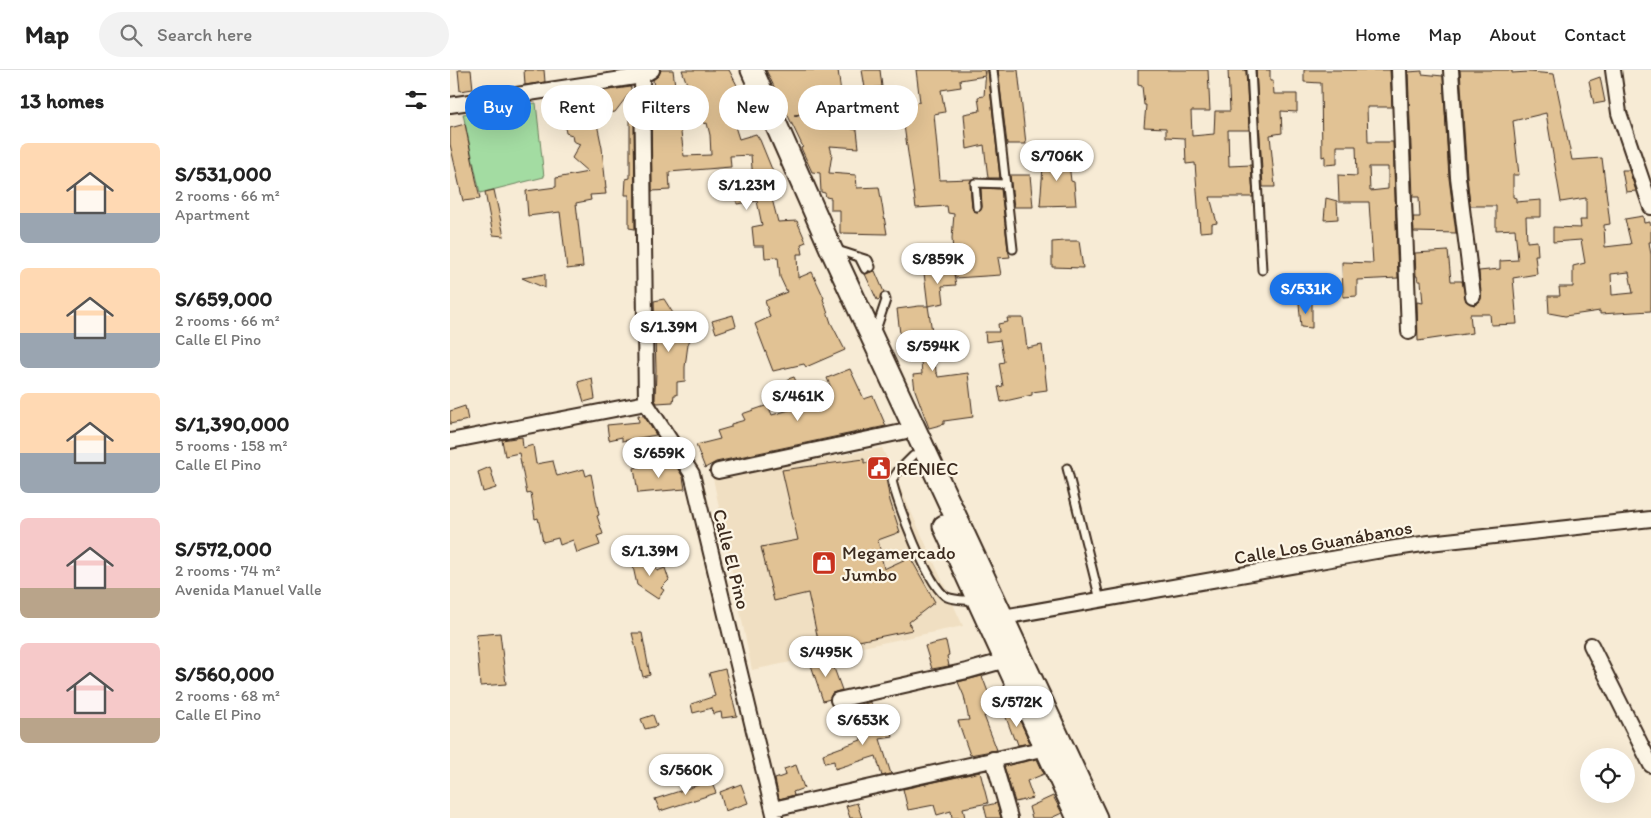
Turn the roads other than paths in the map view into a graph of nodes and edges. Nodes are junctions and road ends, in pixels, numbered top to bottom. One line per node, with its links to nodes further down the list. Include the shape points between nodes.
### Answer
1 (738, 70): 22 (main road)
2 (752, 70): 13 (main road)
3 (993, 70): 10 (lane)
4 (1252, 70): 16 (lane)
5 (1399, 70): 19 (street)
6 (1450, 70): 17 (street, via 1458,177)
7 (1613, 70): 11 (street, via 1619,113)
8 (645, 72): 9 (street); 21 (street)
9 (450, 106)
10 (1006, 184): 12 (lane, via 975,183); 14 (lane)
11 (1651, 206)
12 (976, 207)
13 (832, 249): 15 (lane, via 859,257); 20 (main road)
14 (1014, 249)
15 (868, 268)
16 (1262, 270)
17 (1473, 296)
18 (882, 298): 20 (lane, via 886,300)
19 (1409, 332)
20 (874, 339): 22 (main road)
21 (646, 403): 23 (street); 37 (street, Calle El Pino, via 692,474)
22 (909, 431): 24 (main road); 26 (street); 30 (main road)
23 (450, 441)
24 (912, 456): 29 (main road); 29 (lane, via 892,480 915,544 943,594)
25 (1067, 468): 28 (lane)
26 (718, 471)
27 (1651, 519): 28 (street, Calle Los Guanábanos, via 1394,548)
28 (1100, 601): 30 (street, Calle Los Guanábanos)
29 (979, 602): 32 (main road)
30 (1003, 617): 40 (main road)
31 (1591, 644): 36 (street)
32 (1006, 660): 33 (street, via 967,672); 34 (main road)
33 (838, 700)
34 (1046, 748): 35 (street); 39 (main road)
35 (993, 760): 37 (street); 38 (street)
36 (1651, 765)
37 (774, 813)
38 (1010, 818)
39 (1078, 818)
40 (1096, 818)

